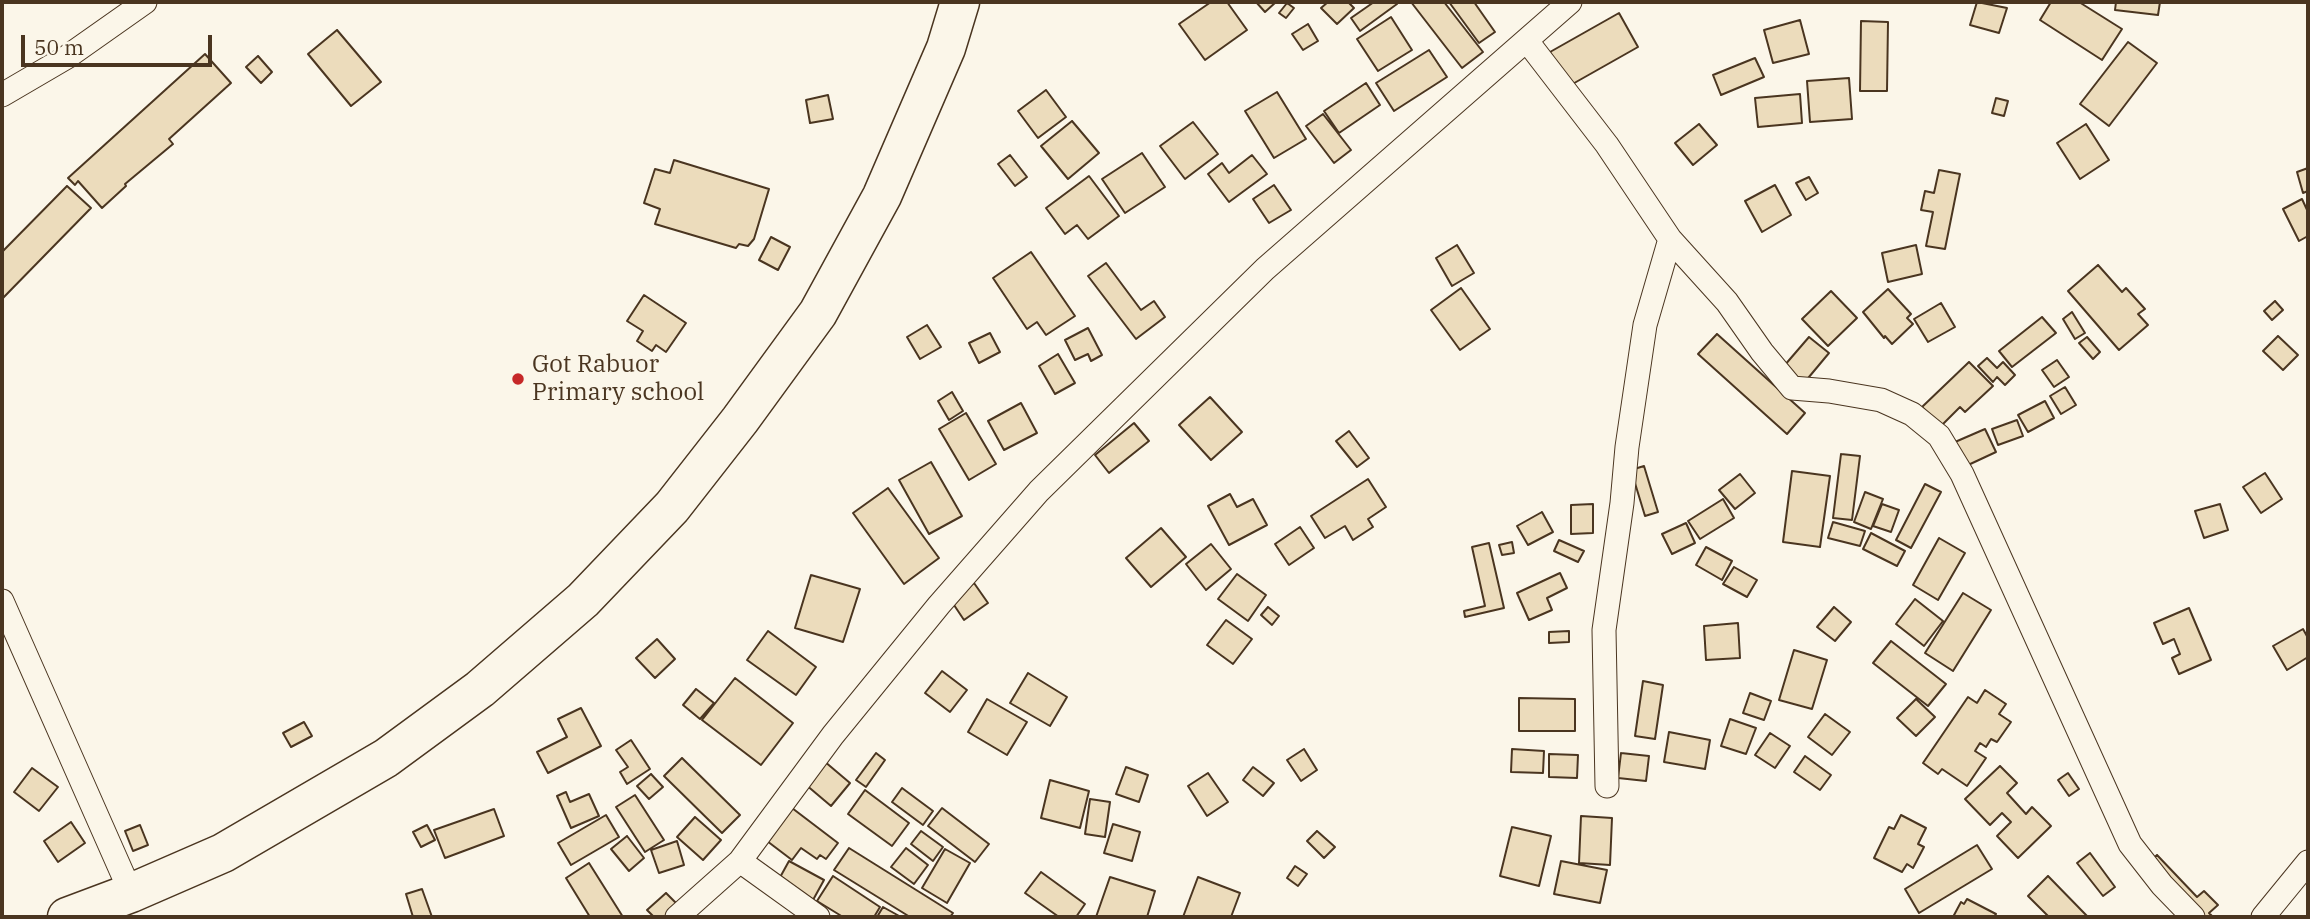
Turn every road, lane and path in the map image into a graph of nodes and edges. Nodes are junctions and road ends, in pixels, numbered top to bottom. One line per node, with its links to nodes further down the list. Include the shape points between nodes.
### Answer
1 (145, 2): 5 (street, via 67,57)
2 (960, 2): 11 (highway, via 946,48 882,195 818,313 672,508 583,600 480,689 386,758 223,853)
3 (1570, 2): 4 (street)
4 (1527, 41): 6 (street, via 1607,145); 9 (street, via 1265,269 1039,491 842,724)
5 (2, 95)
6 (1670, 239): 8 (street, via 1645,325 1604,630); 15 (street, via 1727,302 1792,388 1881,400 1912,414 1939,436 1962,474 2130,844)
7 (2, 601): 11 (street)
8 (1607, 786)
9 (740, 861): 13 (street); 14 (street)
10 (2308, 862): 16 (street)
11 (131, 893): 12 (highway)
12 (84, 915)
13 (677, 917)
14 (818, 917)
15 (2193, 917)
16 (2263, 917)

